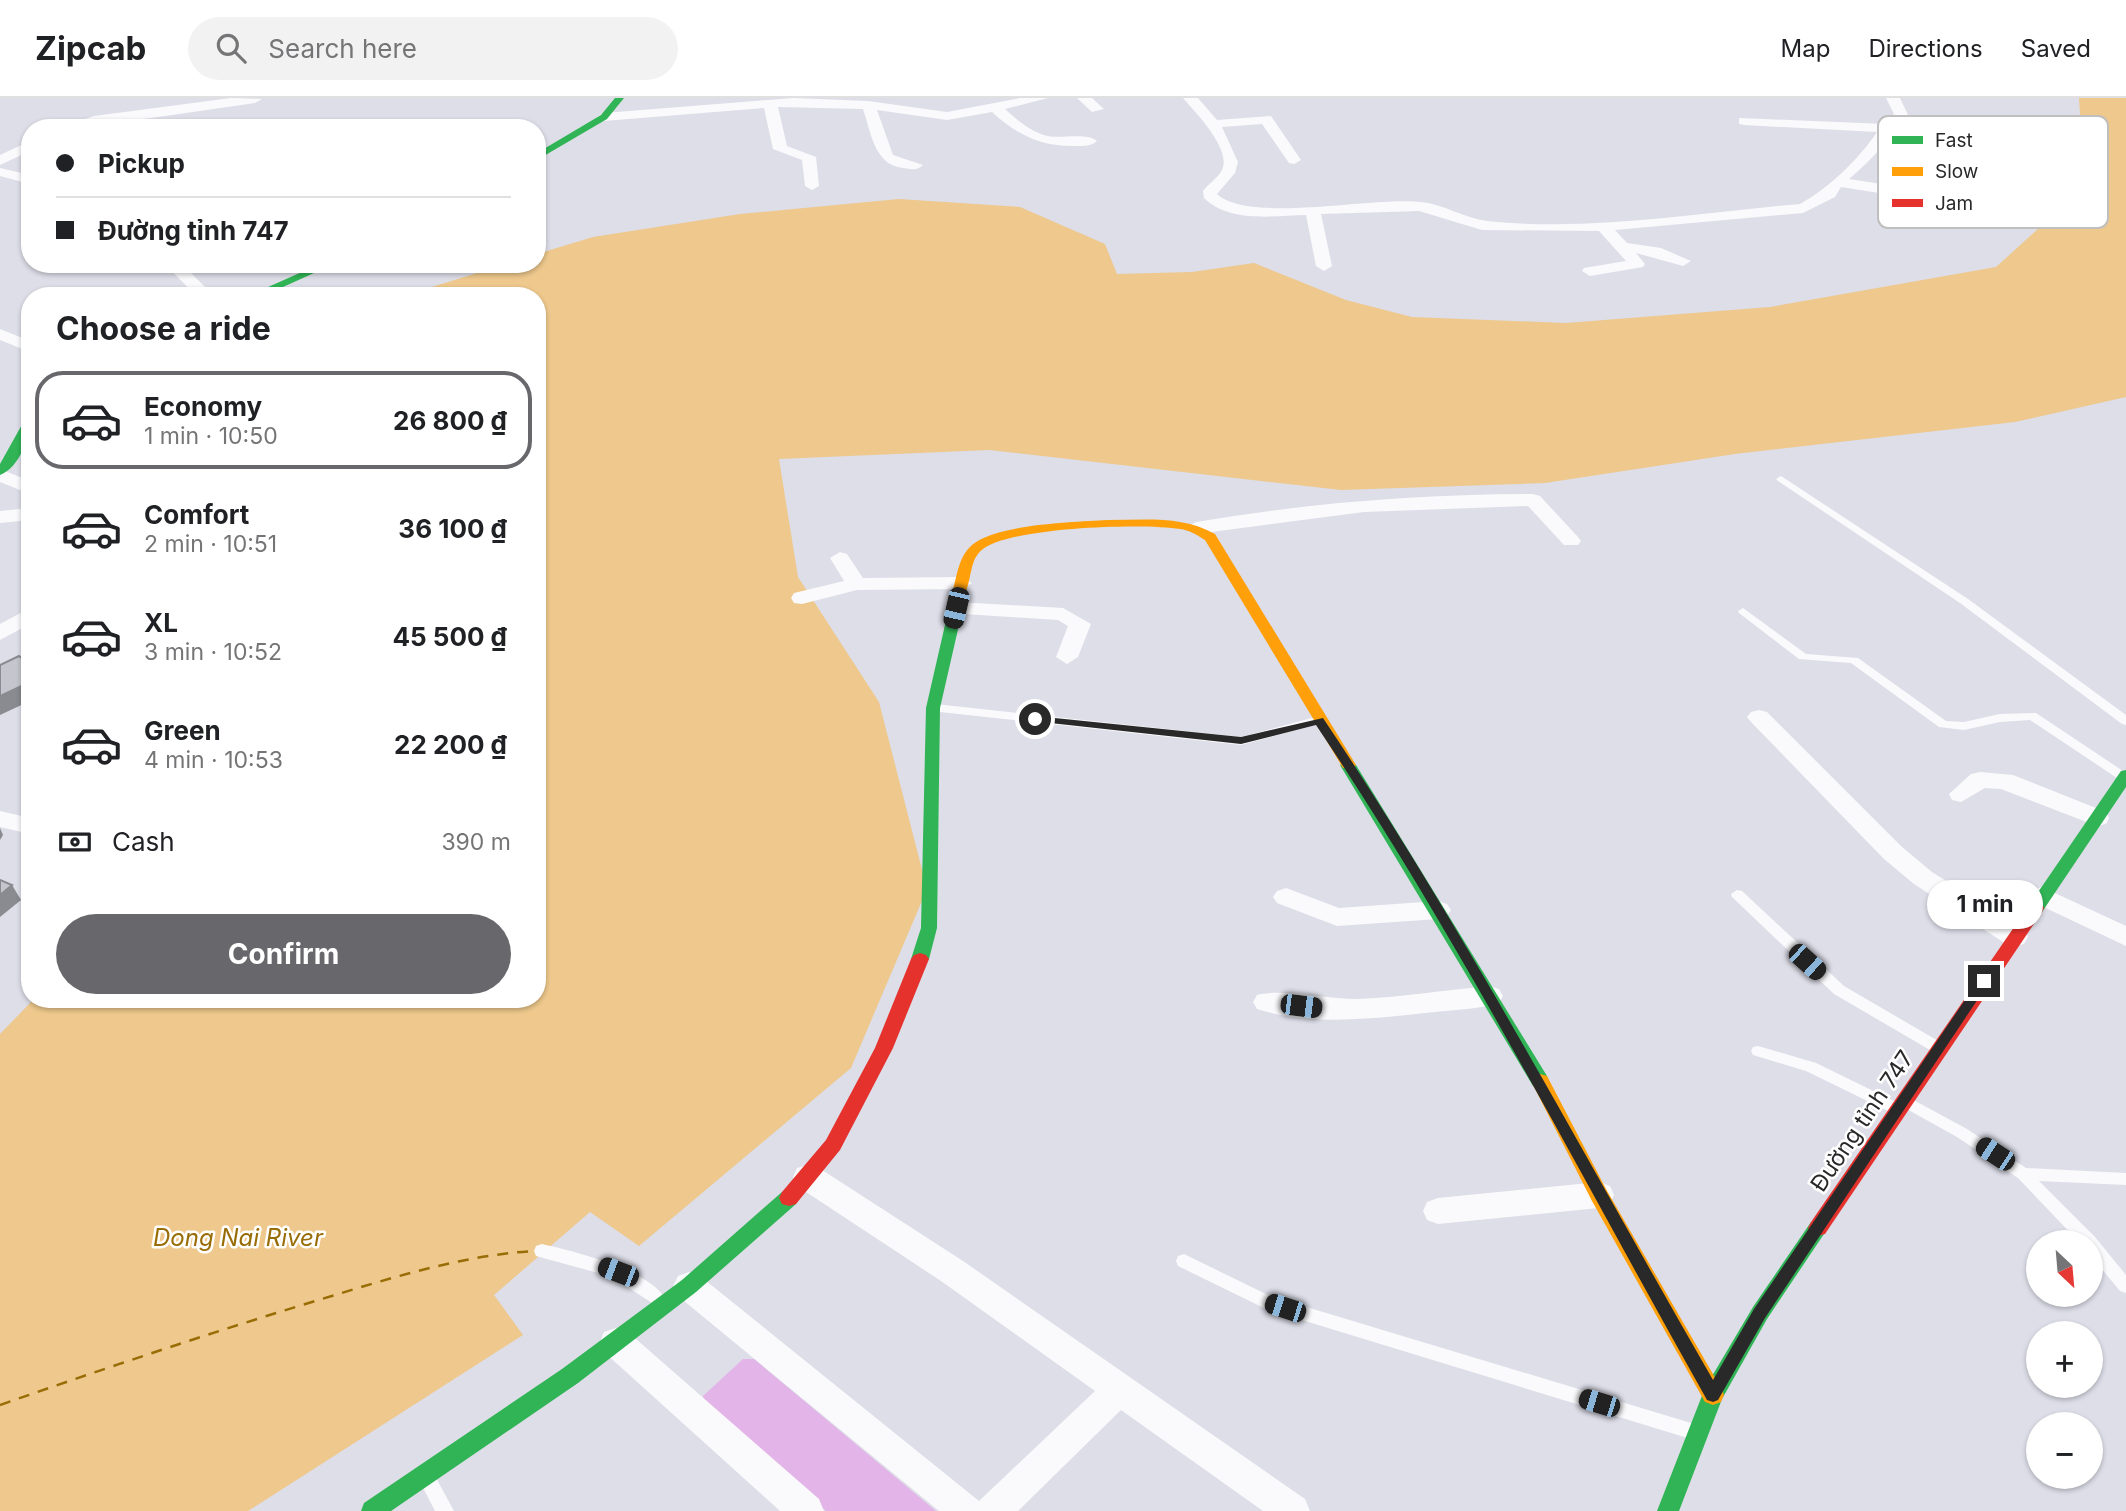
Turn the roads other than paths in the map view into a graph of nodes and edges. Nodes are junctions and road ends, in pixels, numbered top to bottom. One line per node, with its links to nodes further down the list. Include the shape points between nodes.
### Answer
1 (180, 98): 15 (street)
2 (620, 98): 14 (street)
3 (1041, 98): 11 (street)
4 (1084, 98): 12 (street)
5 (1190, 98): 18 (street)
6 (1892, 98): 13 (street)
7 (255, 99): 16 (street)
8 (842, 101): 9 (street); 10 (street)
9 (779, 102): 14 (street); 30 (street, via 780,149 808,157)
10 (868, 105): 11 (street, via 934,116); 26 (street, via 887,157 895,163)
11 (996, 108): 20 (street, via 1018,136)
12 (1097, 109)
13 (1900, 116)
14 (604, 117): 23 (street)
15 (72, 119)
16 (122, 119)
17 (1744, 121): 19 (street)
18 (1215, 124): 25 (street, via 1266,119); 32 (street, via 1232,164 1210,190 1214,201 1231,209 1257,212)
19 (1878, 128)
20 (1090, 141)
21 (1878, 143): 29 (street)
22 (21, 150): 24 (street)
23 (546, 152)
24 (0, 160)
25 (1294, 160)
26 (916, 165)
27 (0, 172): 28 (street)
28 (21, 178)
29 (1837, 182): 31 (street); 33 (street, via 1826,197 1803,208)
30 (812, 186)
31 (1878, 188)
32 (1313, 211): 33 (street, via 1420,206 1498,227); 36 (street)
33 (1603, 226): 34 (street)
34 (1623, 247): 35 (street); 37 (street, via 1637,264)
35 (1683, 261)
36 (1324, 266)
37 (1590, 271)
38 (182, 273): 40 (street)
39 (308, 273): 41 (street)
40 (197, 287)
41 (274, 287)
42 (0, 334): 43 (street)
43 (21, 343)
44 (21, 439): 45 (street)
45 (0, 473): 47 (street)
46 (1781, 479): 64 (lane, via 1964,601)
47 (21, 484)
48 (21, 515): 49 (street)
49 (0, 517)
50 (1196, 528): 51 (street, via 1285,512 1446,499 1533,500); 53 (street, via 1120,526 995,539 974,550); 63 (street, via 1210,537 1224,558)
51 (1571, 541)
52 (840, 558): 54 (street)
53 (961, 583): 54 (street); 56 (street)
54 (857, 584): 55 (street)
55 (802, 598)
56 (956, 608): 60 (street, via 1075,618 1080,624); 61 (street)
57 (1744, 611): 65 (lane, via 1803,657 1854,660 1943,724 1964,726 2032,716)
58 (21, 620): 59 (street)
59 (0, 633)
60 (1067, 657)
61 (933, 708): 63 (lane, via 1241,741); 82 (street, via 932,869 925,950 884,1048 833,1145)
62 (1759, 716): 74 (street, via 1893,853 1923,878)
63 (1319, 720): 73 (street)
64 (2126, 721)
65 (2125, 776): 67 (street, Đường tỉnh 747)
66 (1961, 794): 67 (street, via 1980,780 2004,781)
67 (2097, 818): 71 (street, Đường tỉnh 747)
68 (0, 819): 69 (street)
69 (21, 825)
70 (1737, 894): 78 (lane, via 1839,990)
71 (2042, 896): 74 (street, Đường tỉnh 747); 75 (street)
72 (1286, 897): 73 (street, via 1337,917)
73 (1438, 910): 76 (street)
74 (2015, 936): 78 (street, Đường tỉnh 747)
75 (2126, 937)
76 (1489, 996): 77 (street, via 1361,1009); 84 (street)
77 (1267, 1002)
78 (1938, 1048): 80 (street, Đường tỉnh 747)
79 (1758, 1051): 80 (lane)
80 (1900, 1105): 81 (lane, via 1962,1133); 94 (street, Đường tỉnh 747, via 1760,1313)
81 (2023, 1174): 83 (lane); 86 (lane)
82 (808, 1177): 91 (street); 93 (street)
83 (2126, 1179)
84 (1599, 1195): 85 (street); 94 (street)
85 (1438, 1211)
86 (2077, 1230)
87 (542, 1251): 91 (lane, via 591,1262 643,1286)
88 (2104, 1260): 90 (lane)
89 (1184, 1261): 95 (lane, via 1266,1302)
90 (2126, 1286)
91 (676, 1295): 92 (street); 100 (street)
92 (616, 1342): 96 (street); 99 (street)
93 (1120, 1389): 101 (street); 102 (street)
94 (1713, 1395): 95 (street, Đường tỉnh 747)
95 (1698, 1433): 103 (street, Đường tỉnh 747)
96 (425, 1475): 97 (street); 98 (lane)
97 (372, 1511)
98 (445, 1511)
99 (806, 1511)
100 (966, 1511)
101 (993, 1511)
102 (1292, 1511)
103 (1668, 1511)

